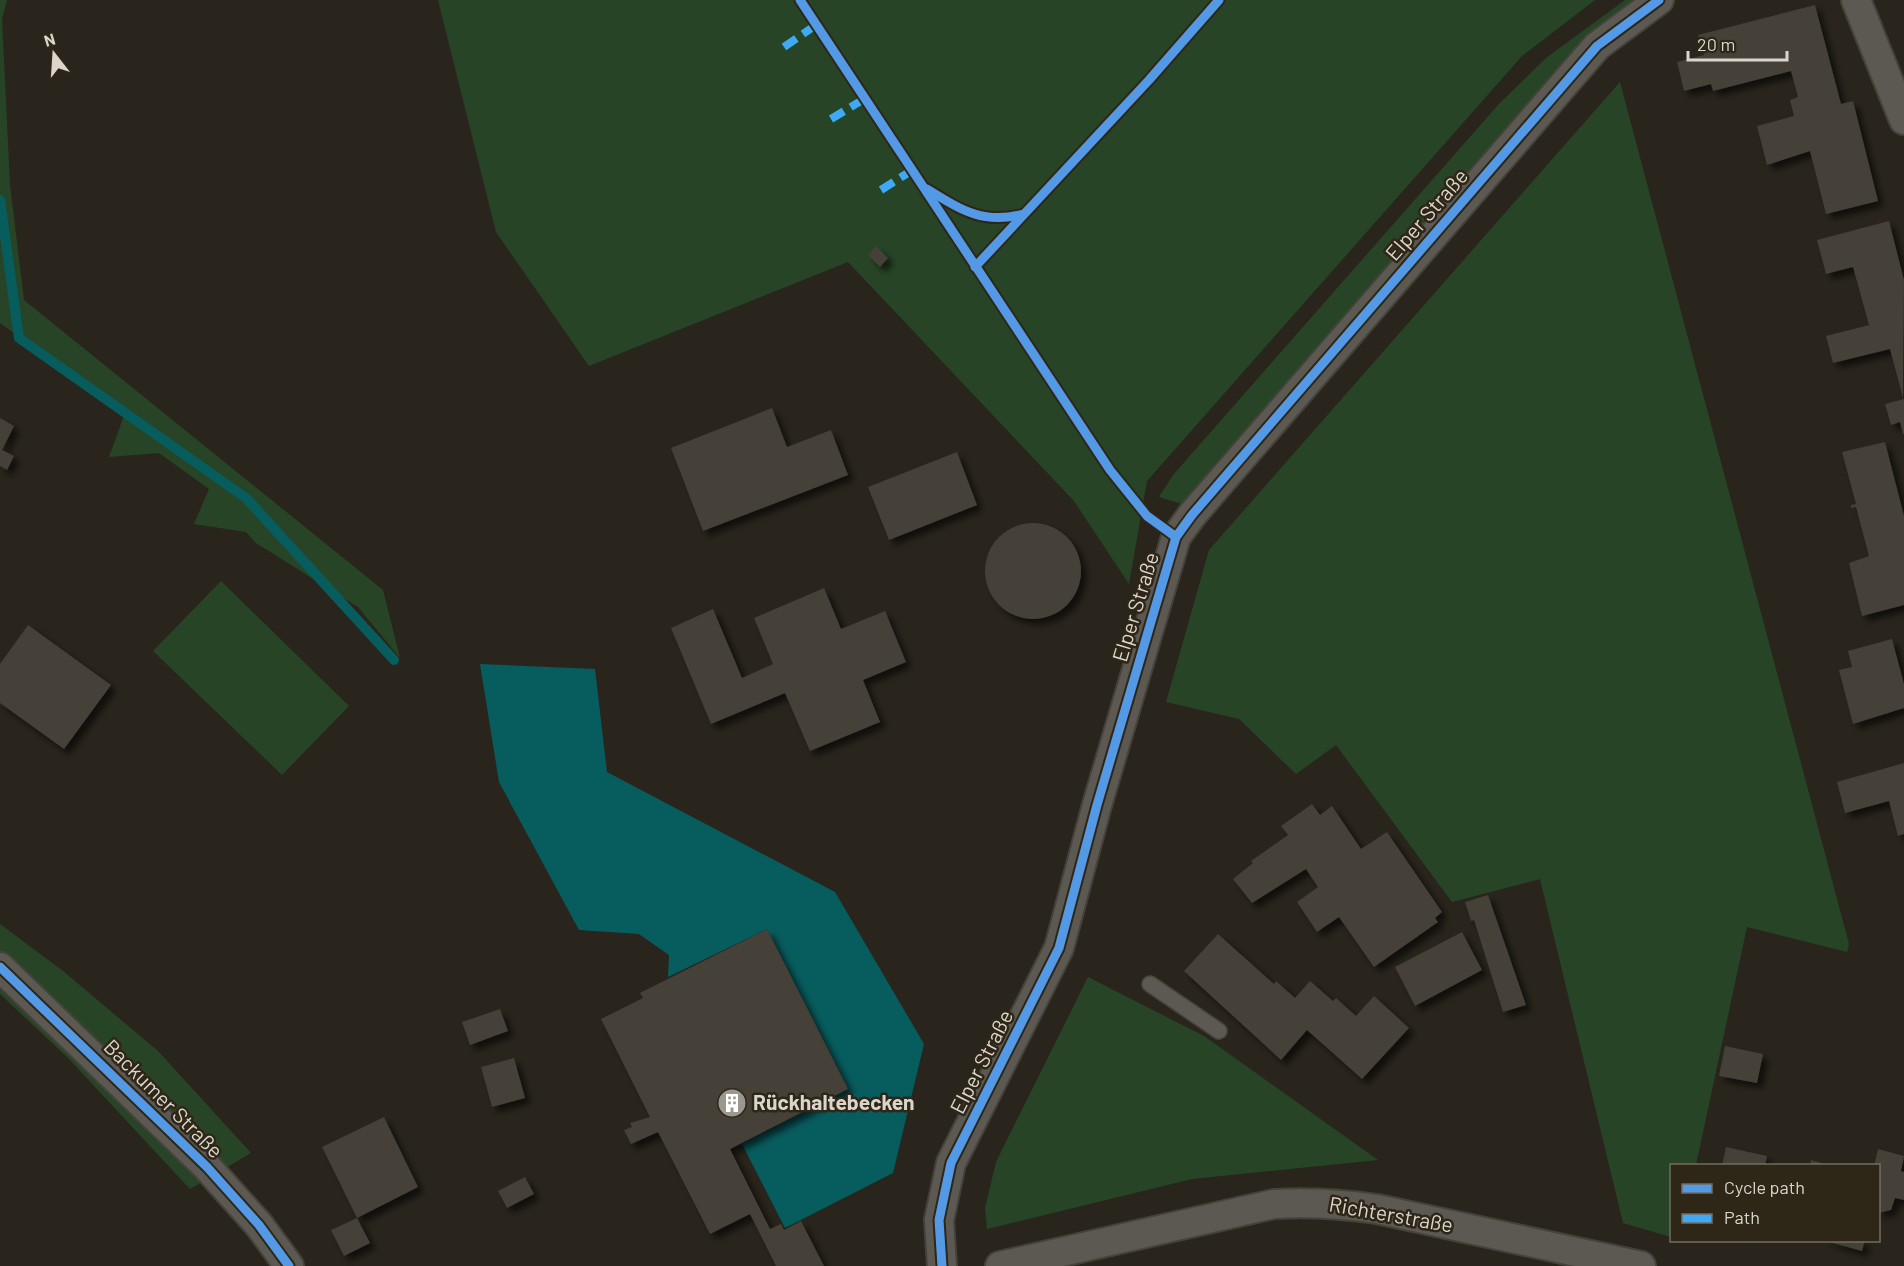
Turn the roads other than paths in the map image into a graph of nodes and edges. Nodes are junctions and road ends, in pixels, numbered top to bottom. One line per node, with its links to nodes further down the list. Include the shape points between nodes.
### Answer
1 (1659, 0): 8 (street, Elper Straße, via 1597,46 1176,537 1059,948 951,1163 939,1220)
2 (1857, 0): 3 (street)
3 (1903, 116)
4 (0, 967): 7 (street, Backumer Straße, via 207,1167)
5 (1150, 984): 6 (lane)
6 (1220, 1031)
7 (289, 1266)
8 (942, 1266)
9 (1000, 1266): 10 (street, Richterstraße, via 1274,1204 1314,1202 1377,1209)
10 (1641, 1266)

